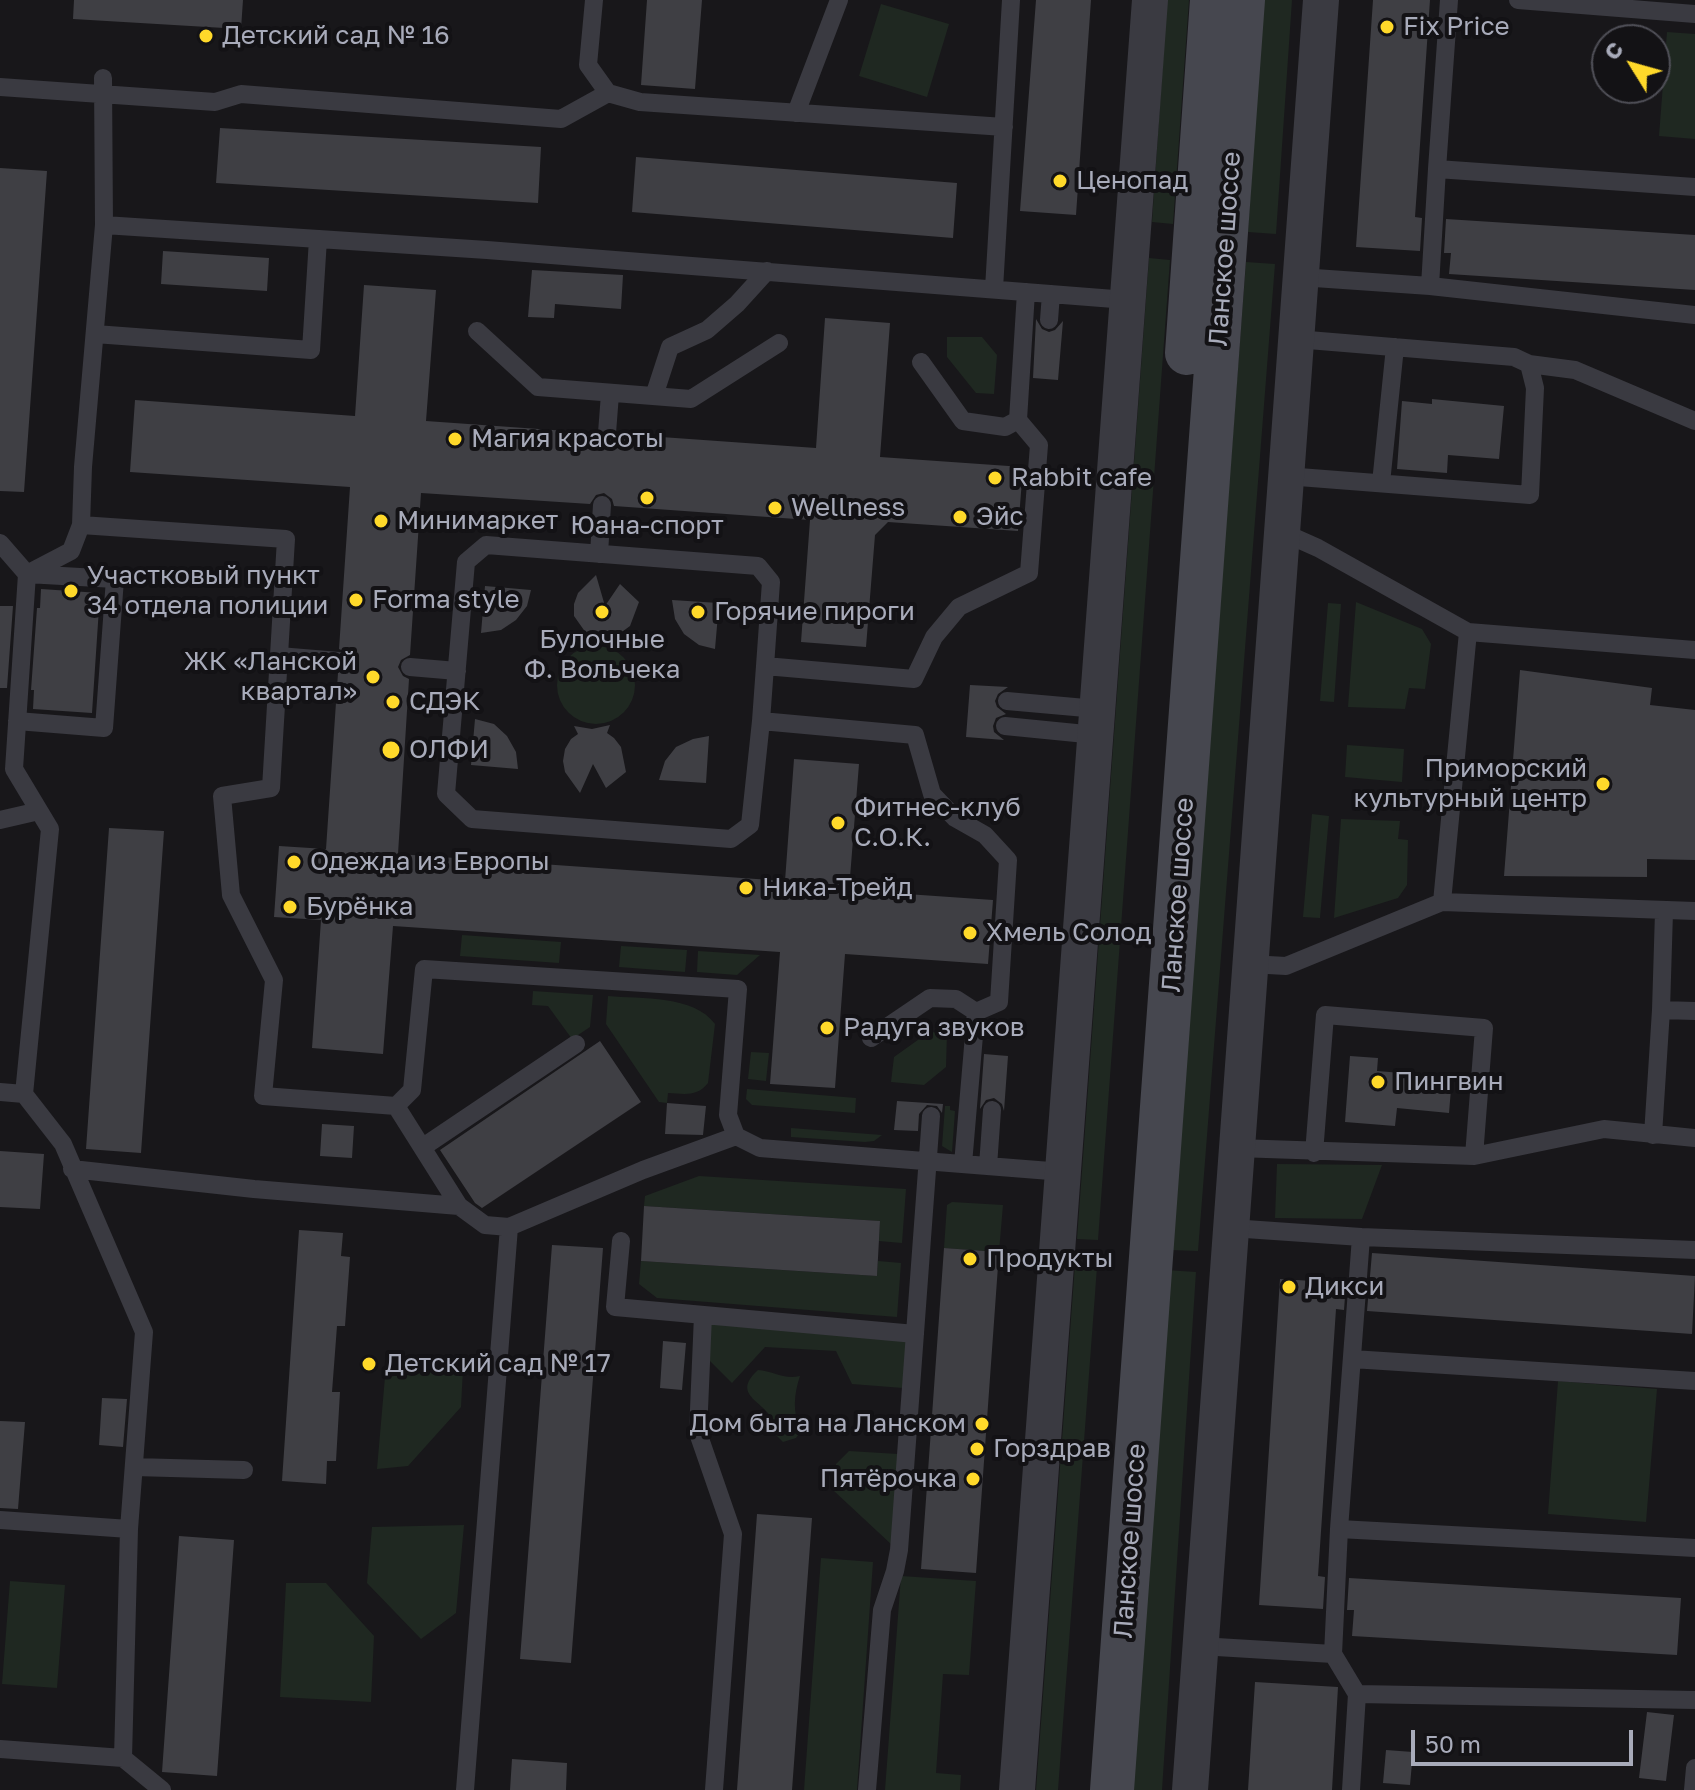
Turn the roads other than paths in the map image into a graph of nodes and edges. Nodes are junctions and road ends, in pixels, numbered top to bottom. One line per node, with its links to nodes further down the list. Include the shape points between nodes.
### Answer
1 (594, 0): 13 (lane, via 588,65)
2 (839, 0): 14 (lane)
3 (1011, 0): 15 (lane)
4 (1150, 0): 26 (street)
5 (1212, 0): 117 (main road, Ланское шоссе)
6 (1243, 0): 118 (main road, Ланское шоссе)
7 (1321, 0): 21 (street)
8 (1449, 0): 16 (lane)
9 (1518, 0): 10 (lane)
10 (1695, 14)
11 (103, 86): 12 (lane); 13 (lane, via 215,102 241,94 561,119); 18 (lane)
12 (0, 87)
13 (608, 93): 14 (lane, via 640,102)
14 (796, 113): 15 (lane)
15 (1004, 127): 23 (lane)
16 (1437, 169): 17 (lane); 22 (lane)
17 (1695, 187)
18 (104, 225): 19 (lane); 30 (lane)
19 (318, 239): 20 (lane, via 545,263); 30 (lane, via 311,350)
20 (767, 271): 23 (lane); 37 (lane, via 707,330 670,347)
21 (1300, 277): 22 (lane); 31 (street)
22 (1430, 286): 27 (lane)
23 (994, 289): 24 (lane)
24 (1026, 292): 25 (lane); 38 (lane)
25 (1051, 294): 26 (lane); 28 (lane)
26 (1127, 300): 59 (street)
27 (1695, 315)
28 (1049, 320)
29 (477, 331): 36 (lane, via 538,387)
30 (95, 334): 44 (lane)
31 (1296, 339): 33 (lane); 41 (street)
32 (779, 343): 37 (lane, via 691,399)
33 (1395, 347): 35 (lane, via 1514,357); 42 (lane)
34 (921, 362): 38 (lane, via 963,421 1005,427)
35 (1529, 364): 39 (lane, via 1575,370); 42 (lane, via 1535,388 1530,495)
36 (610, 394): 37 (lane); 40 (lane)
37 (654, 396)
38 (1018, 420): 53 (lane, via 1039,445 1029,573 959,607 934,637 914,679)
39 (1695, 421)
40 (607, 433)
41 (1286, 476): 42 (lane); 45 (street)
42 (1381, 483)
43 (602, 505): 47 (lane)
44 (81, 525): 48 (lane, via 71,551); 51 (lane, via 286,539)
45 (1282, 532): 49 (lane); 66 (street)
46 (0, 543): 48 (lane)
47 (599, 554): 53 (lane, via 758,566 771,582); 55 (lane, via 486,545 466,562)
48 (27, 574): 57 (lane); 57 (lane, via 115,579 104,728)
49 (1468, 632): 50 (lane); 63 (lane)
50 (1695, 650)
51 (279, 656): 52 (lane); 74 (lane, via 271,788 222,796 231,895 274,980 263,1096)
52 (339, 661)
53 (765, 666): 58 (lane)
54 (410, 667): 55 (lane)
55 (457, 671): 58 (lane, via 446,794 472,819 731,839 750,825)
56 (1007, 701): 59 (lane)
57 (17, 721): 61 (lane, via 14,769)
58 (761, 721): 69 (lane, via 915,735 932,794 1008,860 999,1002)
59 (1096, 722): 60 (lane); 88 (street)
60 (1005, 726)
61 (39, 811): 62 (lane); 73 (lane, via 50,829)
62 (0, 820)
63 (1442, 902): 65 (lane); 66 (lane, via 1286,966)
64 (1695, 911): 65 (lane)
65 (1664, 912): 67 (lane)
66 (1250, 964): 81 (street)
67 (1661, 1010): 68 (lane); 77 (lane)
68 (1695, 1011)
69 (976, 1012): 70 (lane, via 956,999 930,998); 85 (lane)
70 (871, 1038)
71 (576, 1044): 80 (lane)
72 (0, 1092): 73 (lane)
73 (24, 1094): 87 (lane, via 63,1144)
74 (396, 1106): 78 (lane, via 412,1090 424,969 738,989 728,1115); 80 (lane)
75 (992, 1110): 86 (lane)
76 (931, 1116): 84 (lane)
77 (1653, 1135): 79 (lane); 83 (lane, via 1604,1129)
78 (736, 1136): 84 (lane, via 760,1148); 90 (lane)
79 (1695, 1138)
80 (423, 1147): 89 (lane)
81 (1237, 1148): 82 (lane); 91 (street)
82 (1314, 1153): 83 (lane); 83 (lane, via 1325,1015 1484,1028)
83 (1474, 1156)
84 (928, 1161): 85 (lane); 96 (lane)
85 (963, 1164): 86 (lane)
86 (988, 1166): 88 (lane)
87 (72, 1169): 89 (lane); 99 (lane, via 144,1332)
88 (1063, 1172): 116 (street)
89 (459, 1206): 90 (lane, via 485,1225)
90 (509, 1227): 113 (lane)
91 (1231, 1228): 92 (lane); 105 (street)
92 (1361, 1237): 94 (lane); 97 (lane)
93 (621, 1241): 95 (lane, via 615,1307)
94 (1695, 1250)
95 (703, 1315): 96 (lane); 114 (lane, via 698,1433 733,1534)
96 (915, 1334): 115 (lane, via 898,1556 882,1610)
97 (1352, 1359): 98 (lane); 103 (lane)
98 (1695, 1381)
99 (134, 1467): 100 (lane); 102 (lane)
100 (244, 1470)
101 (0, 1520): 102 (lane)
102 (129, 1529): 110 (lane)
103 (1339, 1529): 104 (lane); 106 (lane)
104 (1695, 1548)
105 (1200, 1646): 106 (lane); 119 (street)
106 (1333, 1654): 107 (lane)
107 (1357, 1694): 108 (lane); 120 (lane)
108 (1695, 1700)
109 (0, 1749): 110 (lane)
110 (123, 1758): 112 (lane)
111 (1695, 1768): 121 (lane)
112 (162, 1790)
113 (465, 1790)
114 (714, 1790)
115 (867, 1790)
116 (1017, 1790)
117 (1084, 1790)
118 (1112, 1790)
119 (1190, 1790)
120 (1351, 1790)
121 (1693, 1790)

